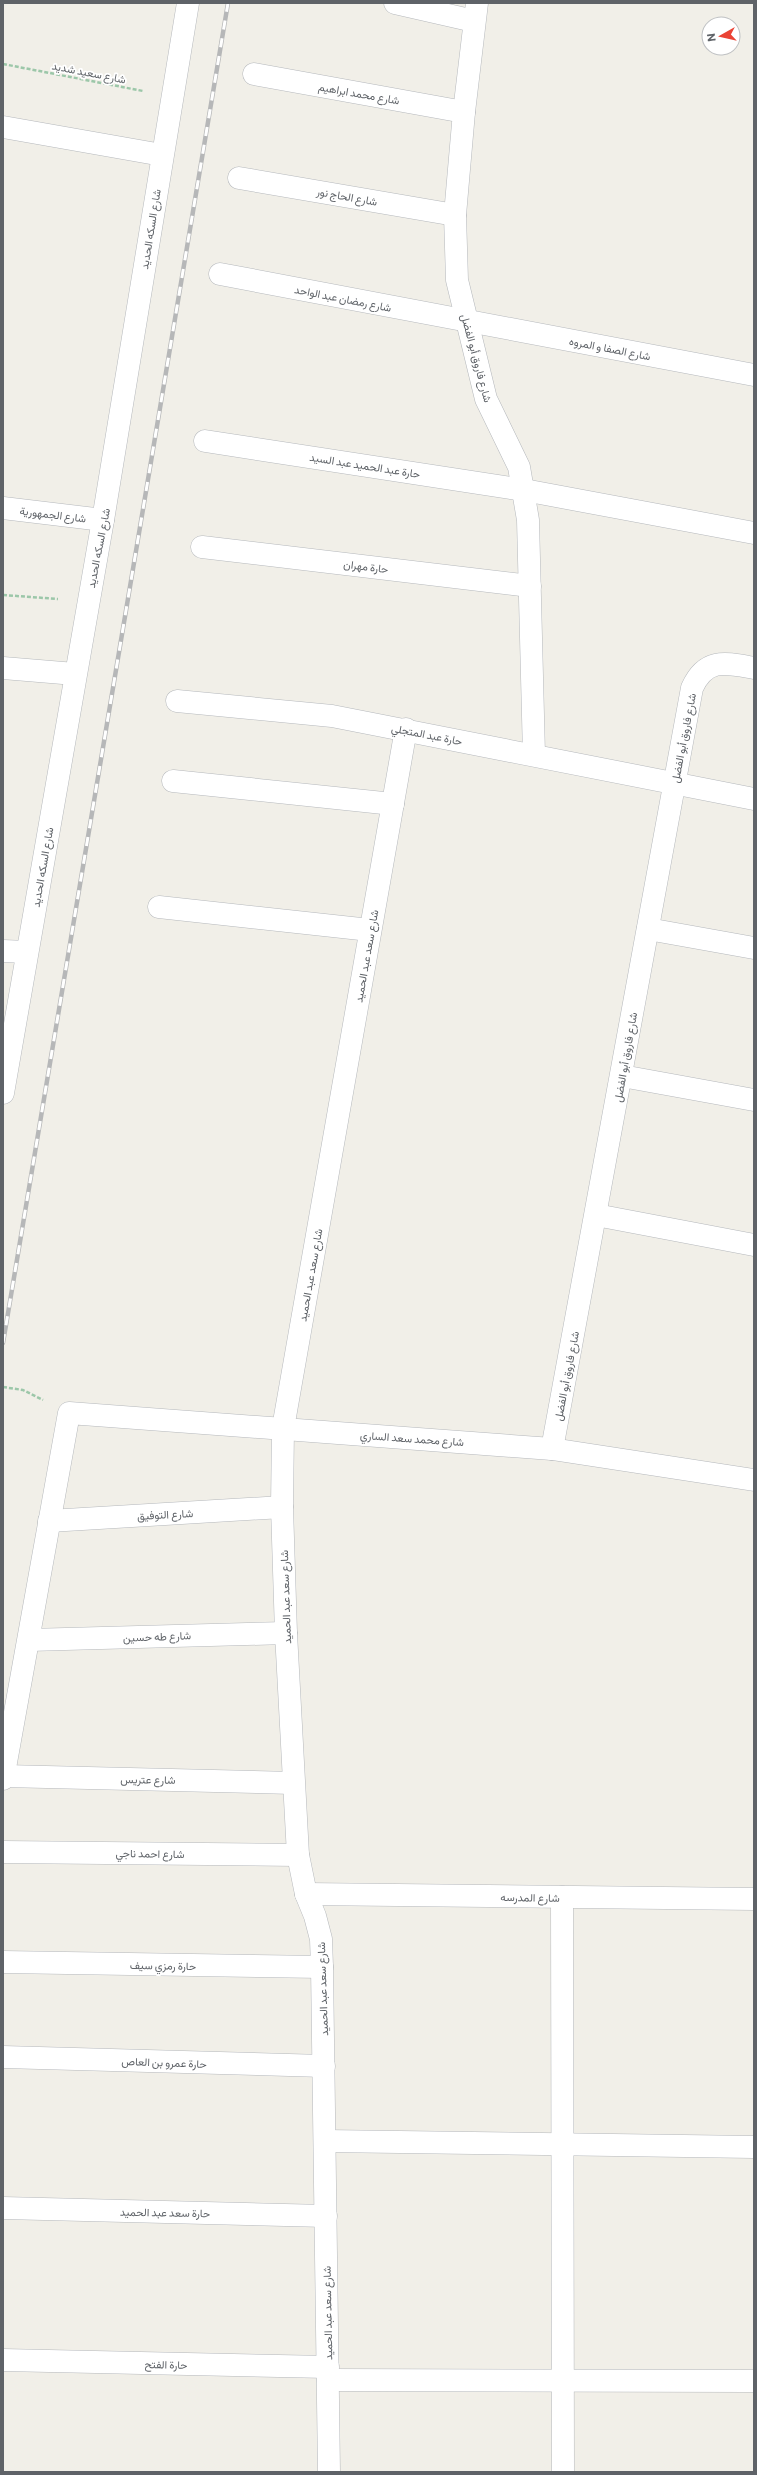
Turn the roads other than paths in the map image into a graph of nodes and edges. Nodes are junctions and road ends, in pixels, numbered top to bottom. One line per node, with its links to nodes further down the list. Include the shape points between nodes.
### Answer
1 (188, 3): 7 (street, شارع السكه الحديد)
2 (395, 3): 3 (street)
3 (476, 12): 5 (street, شارع فاروق أبو الفضل)
4 (254, 74): 5 (street, شارع محمد ابراهيم)
5 (464, 112): 9 (street, شارع فاروق أبو الفضل)
6 (3, 127): 7 (street)
7 (162, 154): 16 (street, شارع السكه الحديد)
8 (239, 178): 9 (street, شارع الحاج نور)
9 (455, 215): 11 (street, شارع فاروق أبو الفضل, via 457,280)
10 (220, 274): 11 (street, شارع رمضان عبد الواحد)
11 (467, 321): 12 (street, شارع الصفا و المروه); 14 (street, شارع فاروق أبو الفضل, via 486,399 519,467)
12 (754, 375)
13 (205, 441): 14 (street, حارة عبد الحميد عبد السيد)
14 (524, 490): 17 (street); 19 (street, شارع فاروق أبو الفضل, via 528,520)
15 (3, 508): 16 (street, شارع الجمهورية)
16 (103, 520): 22 (street, شارع السكه الحديد)
17 (754, 533)
18 (202, 546): 19 (street, حارة مهران)
19 (530, 586): 25 (street, شارع فاروق أبو الفضل)
20 (3, 668): 22 (street)
21 (754, 668): 27 (street, شارع فاروق أبو الفضل, via 727,663 715,664 705,669 697,678 692,688)
22 (75, 674): 35 (street, شارع السكه الحديد)
23 (177, 701): 24 (street, حارة عبد المتجلي, via 332,716)
24 (406, 729): 25 (street, حارة عبد المتجلي); 29 (street, شارع سعد عبد الحميد)
25 (534, 755): 27 (street, حارة عبد المتجلي)
26 (173, 781): 29 (street)
27 (674, 784): 28 (street, حارة عبد المتجلي); 31 (street, شارع فاروق أبو الفضل)
28 (754, 799)
29 (393, 804): 32 (street, شارع سعد عبد الحميد)
30 (159, 908): 32 (street)
31 (648, 929): 33 (street); 37 (street, شارع فاروق أبو الفضل)
32 (370, 930): 42 (street, شارع سعد عبد الحميد)
33 (754, 948)
34 (3, 951): 35 (street)
35 (27, 952): 36 (street, شارع السكه الحديد)
36 (6, 1052): 38 (street, شارع السكه الحديد)
37 (622, 1076): 39 (street); 40 (street, شارع فاروق أبو الفضل)
38 (3, 1093)
39 (754, 1100)
40 (596, 1215): 41 (street); 43 (street, شارع فاروق أبو الفضل)
41 (754, 1244)
42 (283, 1428): 43 (street, شارع محمد سعد الساري); 45 (street, شارع سعد عبد الحميد); 46 (street, شارع محمد سعد الساري, via 69,1413)
43 (552, 1449): 44 (street, شارع محمد سعد الساري)
44 (754, 1480)
45 (282, 1507): 46 (street, شارع التوفيق); 47 (street, شارع سعد عبد الحميد)
46 (49, 1521): 48 (street)
47 (286, 1633): 48 (street, شارع طه حسين); 50 (street, شارع سعد عبد الحميد)
48 (29, 1640): 49 (street)
49 (3, 1778): 50 (street, شارع عتريس)
50 (293, 1783): 52 (street, شارع سعد عبد الحميد)
51 (3, 1852): 52 (street, شارع احمد ناجي)
52 (298, 1855): 53 (street, شارع سعد عبد الحميد)
53 (306, 1894): 54 (street, شارع المدرسه); 57 (street, شارع سعد عبد الحميد, via 321,1939)
54 (562, 1897): 55 (street, شارع المدرسه); 61 (street)
55 (754, 1899)
56 (3, 1962): 57 (street, حارة رمزي سيف)
57 (322, 1967): 59 (street, شارع سعد عبد الحميد)
58 (3, 2057): 59 (street, حارة عمرو بن العاص)
59 (324, 2066): 60 (street, شارع سعد عبد الحميد)
60 (325, 2141): 61 (street); 64 (street, شارع سعد عبد الحميد)
61 (562, 2144): 62 (street); 67 (street)
62 (754, 2147)
63 (3, 2208): 64 (street, حارة سعد عبد الحميد)
64 (326, 2216): 66 (street, شارع سعد عبد الحميد)
65 (3, 2360): 66 (street, حارة الفتح)
66 (328, 2373): 67 (street, حارة الفتح); 69 (street, شارع سعد عبد الحميد)
67 (563, 2380): 68 (street, حارة الفتح); 70 (street)
68 (754, 2381)
69 (329, 2472)
70 (563, 2472)

